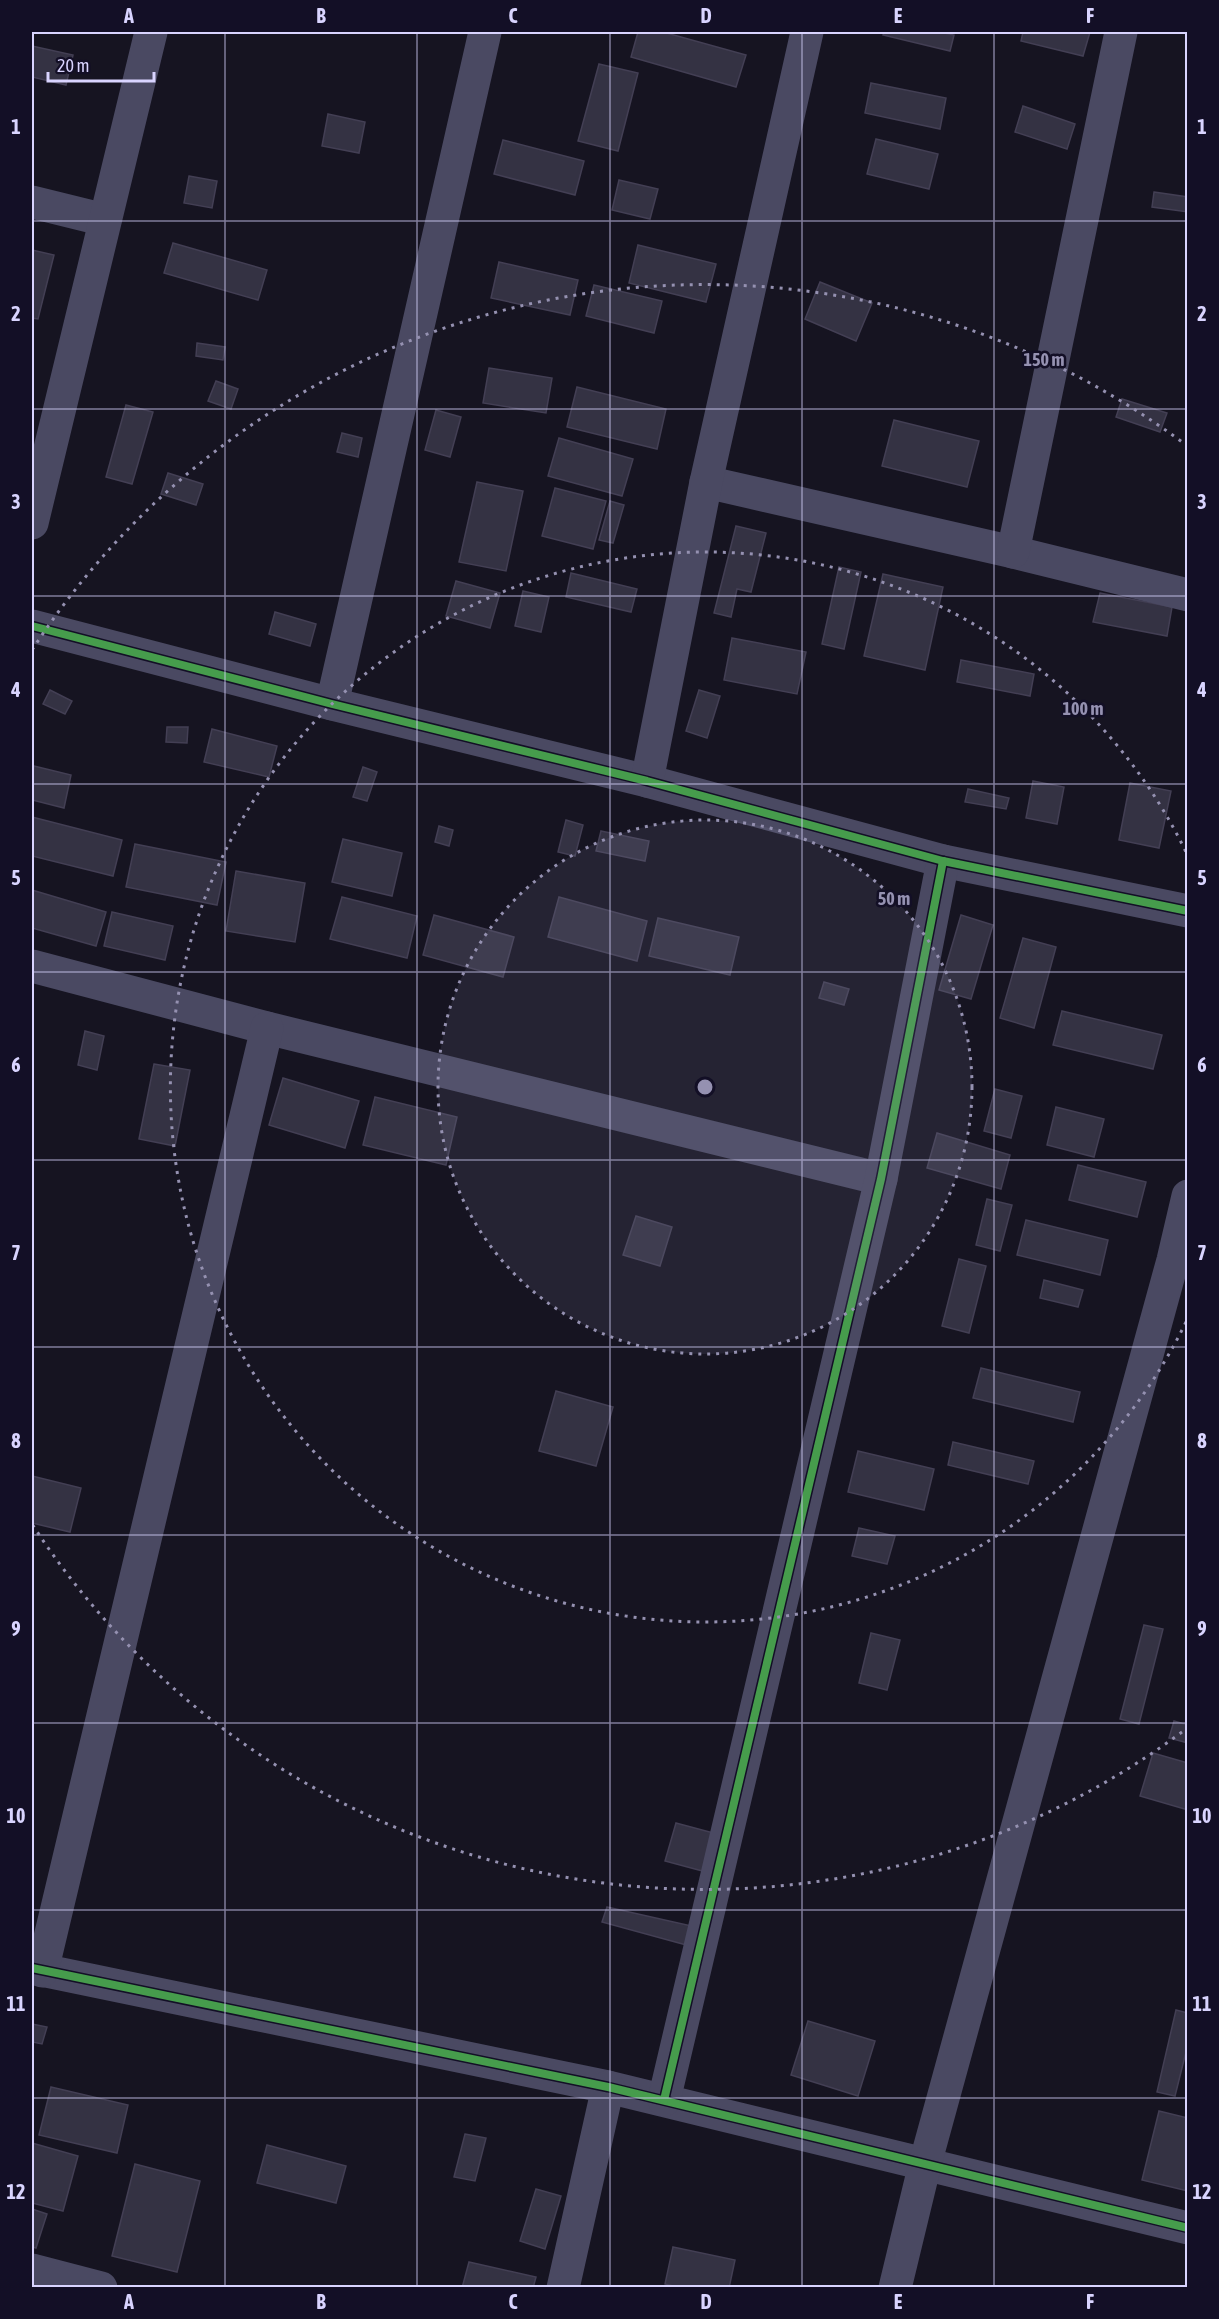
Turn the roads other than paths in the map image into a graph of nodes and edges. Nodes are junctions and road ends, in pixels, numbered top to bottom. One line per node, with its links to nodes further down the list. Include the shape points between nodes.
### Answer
1 (151, 32): 6 (street)
2 (486, 32): 12 (street)
3 (807, 32): 7 (street)
4 (1121, 32): 9 (street)
5 (32, 202): 6 (street)
6 (105, 220): 8 (street)
7 (706, 482): 9 (street); 13 (street)
8 (32, 523)
9 (1013, 552): 10 (street)
10 (1188, 595)
11 (32, 627): 12 (street)
12 (332, 704): 13 (street)
13 (647, 782): 14 (street)
14 (943, 861): 15 (street); 18 (street)
15 (1188, 911)
16 (32, 966): 17 (street)
17 (267, 1028): 18 (street); 21 (street)
18 (881, 1179): 23 (street)
19 (1188, 1196): 20 (street)
20 (1180, 1261): 24 (street)
21 (37, 1970): 22 (street)
22 (608, 2086): 23 (street); 28 (street)
23 (664, 2100): 24 (street)
24 (925, 2164): 25 (street); 29 (street)
25 (1188, 2228)
26 (32, 2270): 27 (street)
27 (101, 2288)
28 (563, 2288)
29 (895, 2288)

